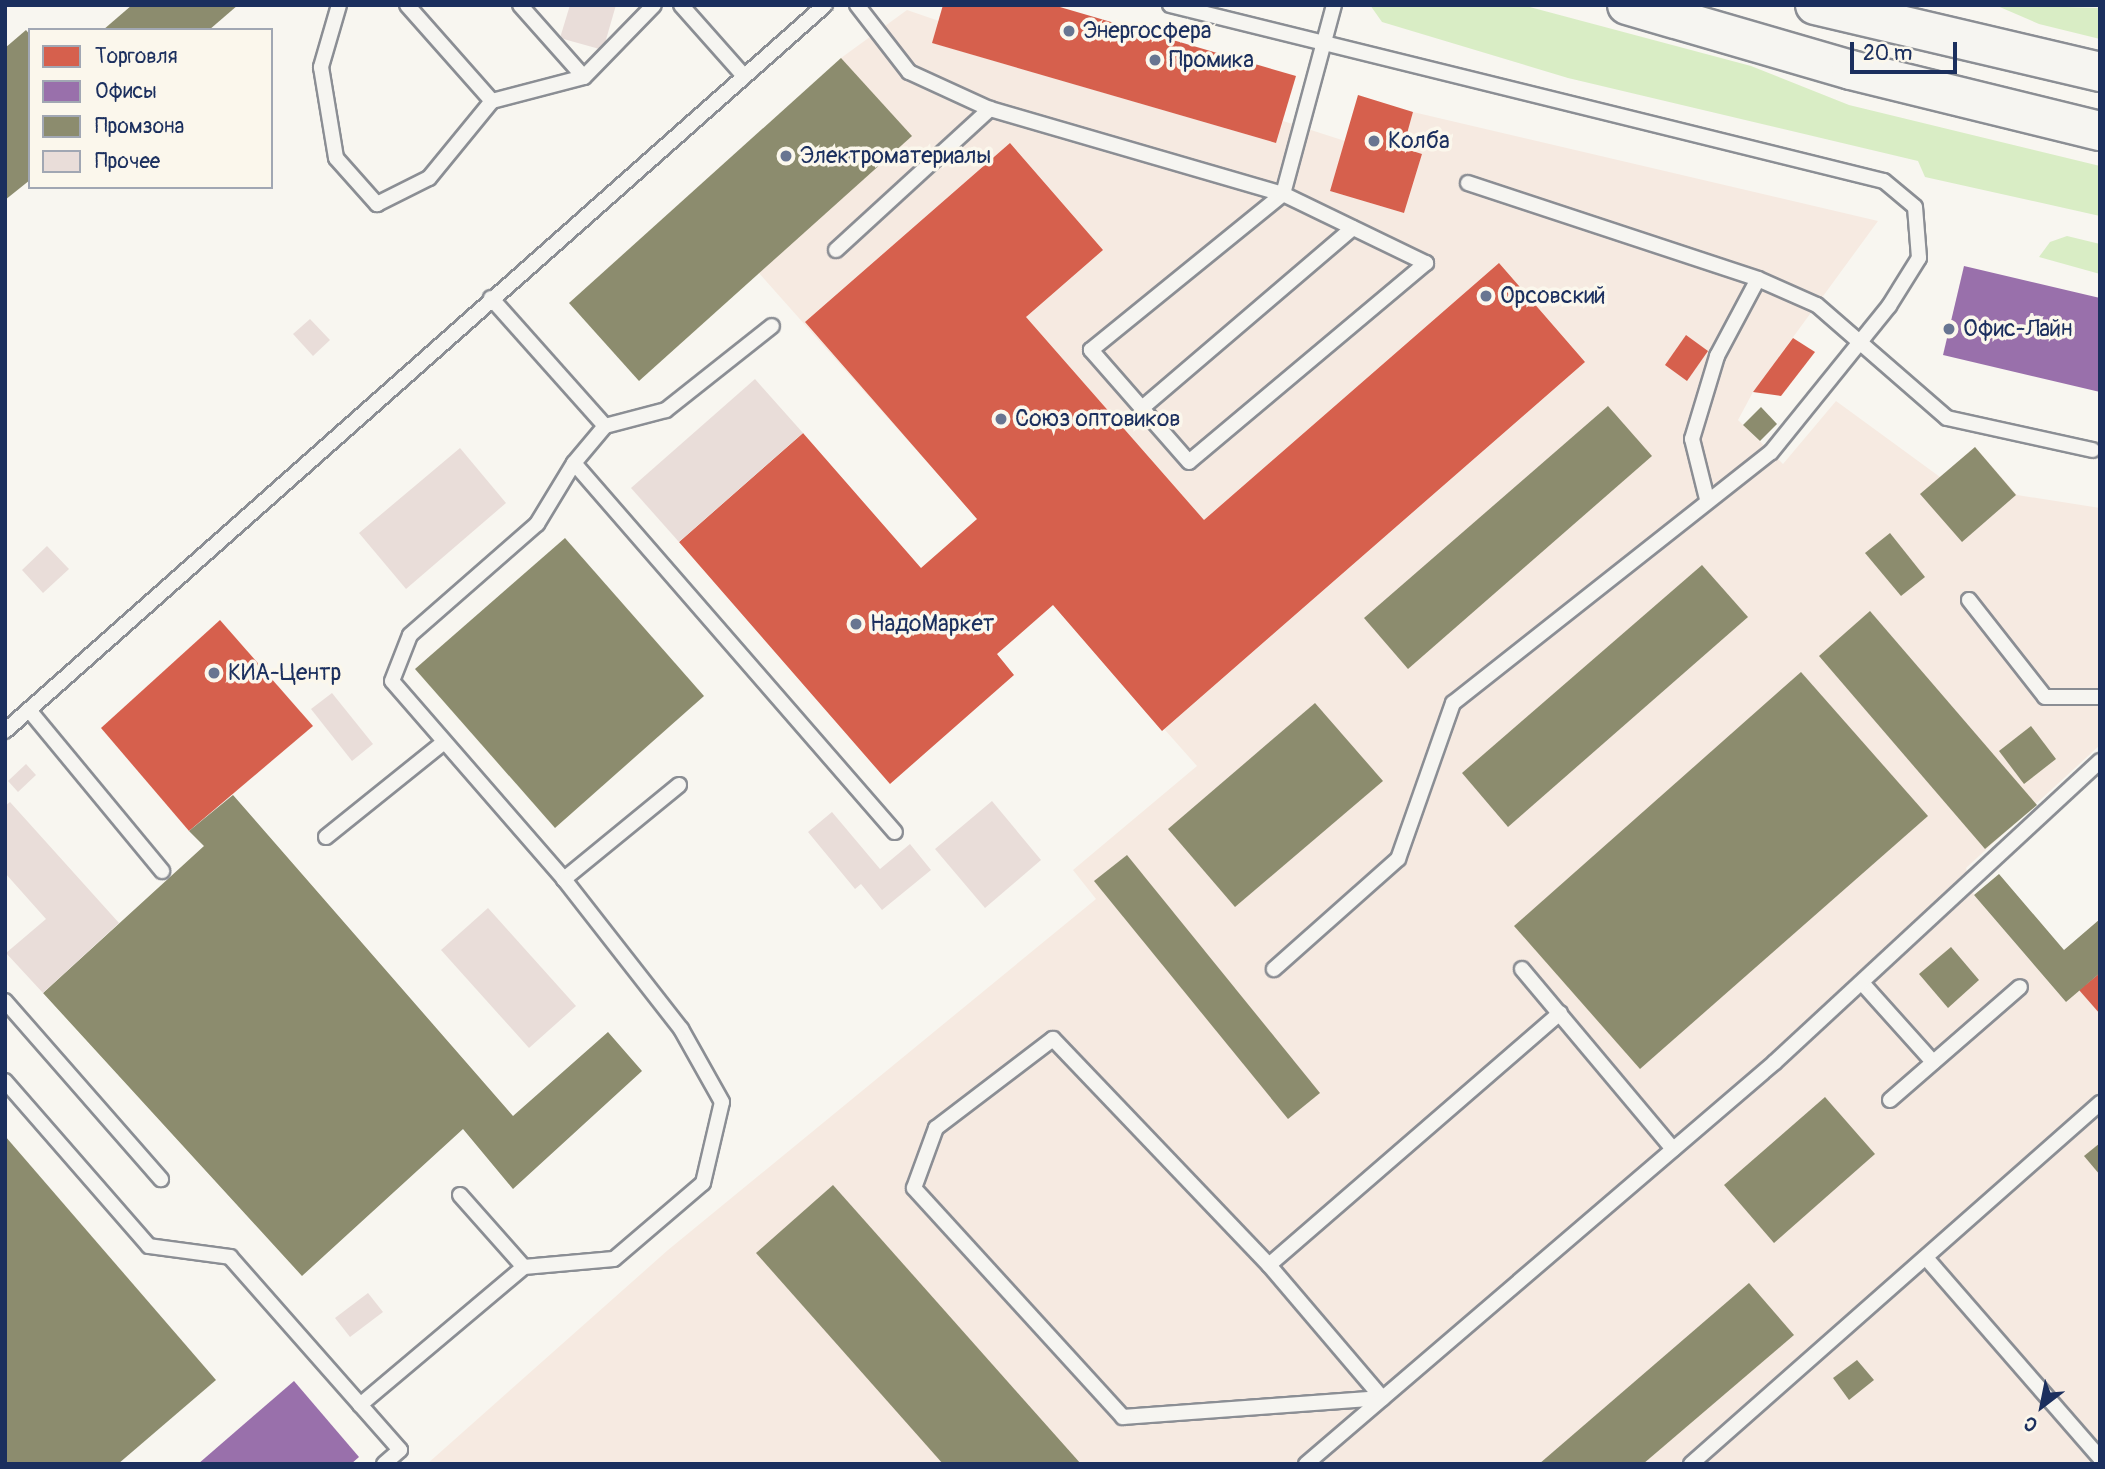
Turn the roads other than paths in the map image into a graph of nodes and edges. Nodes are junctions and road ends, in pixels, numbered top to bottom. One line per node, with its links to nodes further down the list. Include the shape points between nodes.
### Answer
1 (339, 5): 16 (lane, via 321,67 337,158 377,204 429,178)
2 (407, 5): 16 (lane)
3 (520, 5): 15 (lane)
4 (654, 5): 15 (lane)
5 (681, 5): 14 (lane)
6 (825, 5): 14 (lane)
7 (857, 5): 17 (lane, via 909,72)
8 (1170, 5): 12 (lane)
9 (1334, 5): 12 (lane)
10 (1626, 5): 18 (main road, via 1851,70)
11 (1815, 5): 13 (main road)
12 (1323, 46): 20 (lane); 26 (lane, via 1884,181 1915,207 1919,258)
13 (2100, 72)
14 (744, 76): 24 (lane)
15 (584, 77): 16 (lane)
16 (492, 101)
17 (990, 109): 20 (lane); 22 (lane)
18 (2100, 131)
19 (1468, 183): 23 (lane)
20 (1283, 194): 21 (lane); 27 (lane, via 1091,350)
21 (1353, 228): 27 (lane); 27 (lane, via 1426,263 1189,462)
22 (836, 250)
23 (1758, 279): 26 (lane, via 1817,305); 31 (lane, via 1717,356 1692,439)
24 (491, 298): 28 (lane); 34 (lane)
25 (772, 326): 28 (lane, via 666,410)
26 (1861, 340): 29 (lane, via 1947,418); 31 (lane, via 1772,452)
27 (1142, 408)
28 (605, 426): 30 (lane)
29 (2093, 450)
30 (574, 463): 36 (lane, via 537,524 410,635 392,681); 39 (lane)
31 (1707, 499): 43 (lane, via 1453,704 1398,859)
32 (1969, 600): 33 (lane, via 2045,697)
33 (2100, 697)
34 (29, 710): 35 (lane); 41 (lane)
35 (5, 731)
36 (443, 743): 40 (lane); 42 (lane)
37 (2100, 761): 45 (lane)
38 (679, 785): 42 (lane)
39 (895, 832)
40 (326, 837)
41 (162, 870)
42 (564, 879): 58 (lane, via 681,1029 722,1102 703,1183 614,1259)
43 (1274, 969)
44 (1522, 969): 48 (lane)
45 (1863, 984): 49 (lane); 53 (lane)
46 (2020, 987): 49 (lane)
47 (5, 1001): 54 (lane)
48 (1560, 1013): 53 (lane); 57 (lane)
49 (1934, 1062): 51 (lane)
50 (5, 1081): 60 (lane, via 149,1246 230,1257)
51 (1891, 1100)
52 (2100, 1103): 56 (lane)
53 (1674, 1149): 59 (lane)
54 (161, 1179)
55 (460, 1195): 58 (lane)
56 (1927, 1259): 61 (lane); 62 (lane)
57 (1269, 1265): 59 (lane); 59 (lane, via 1054,1040 936,1128 914,1188 1123,1417)
58 (524, 1267): 60 (lane)
59 (1382, 1398): 64 (lane)
60 (360, 1405): 63 (lane, via 400,1450)
61 (1709, 1458): 65 (lane)
62 (2100, 1458)
63 (384, 1464)
64 (1306, 1464)
65 (1691, 1464)

